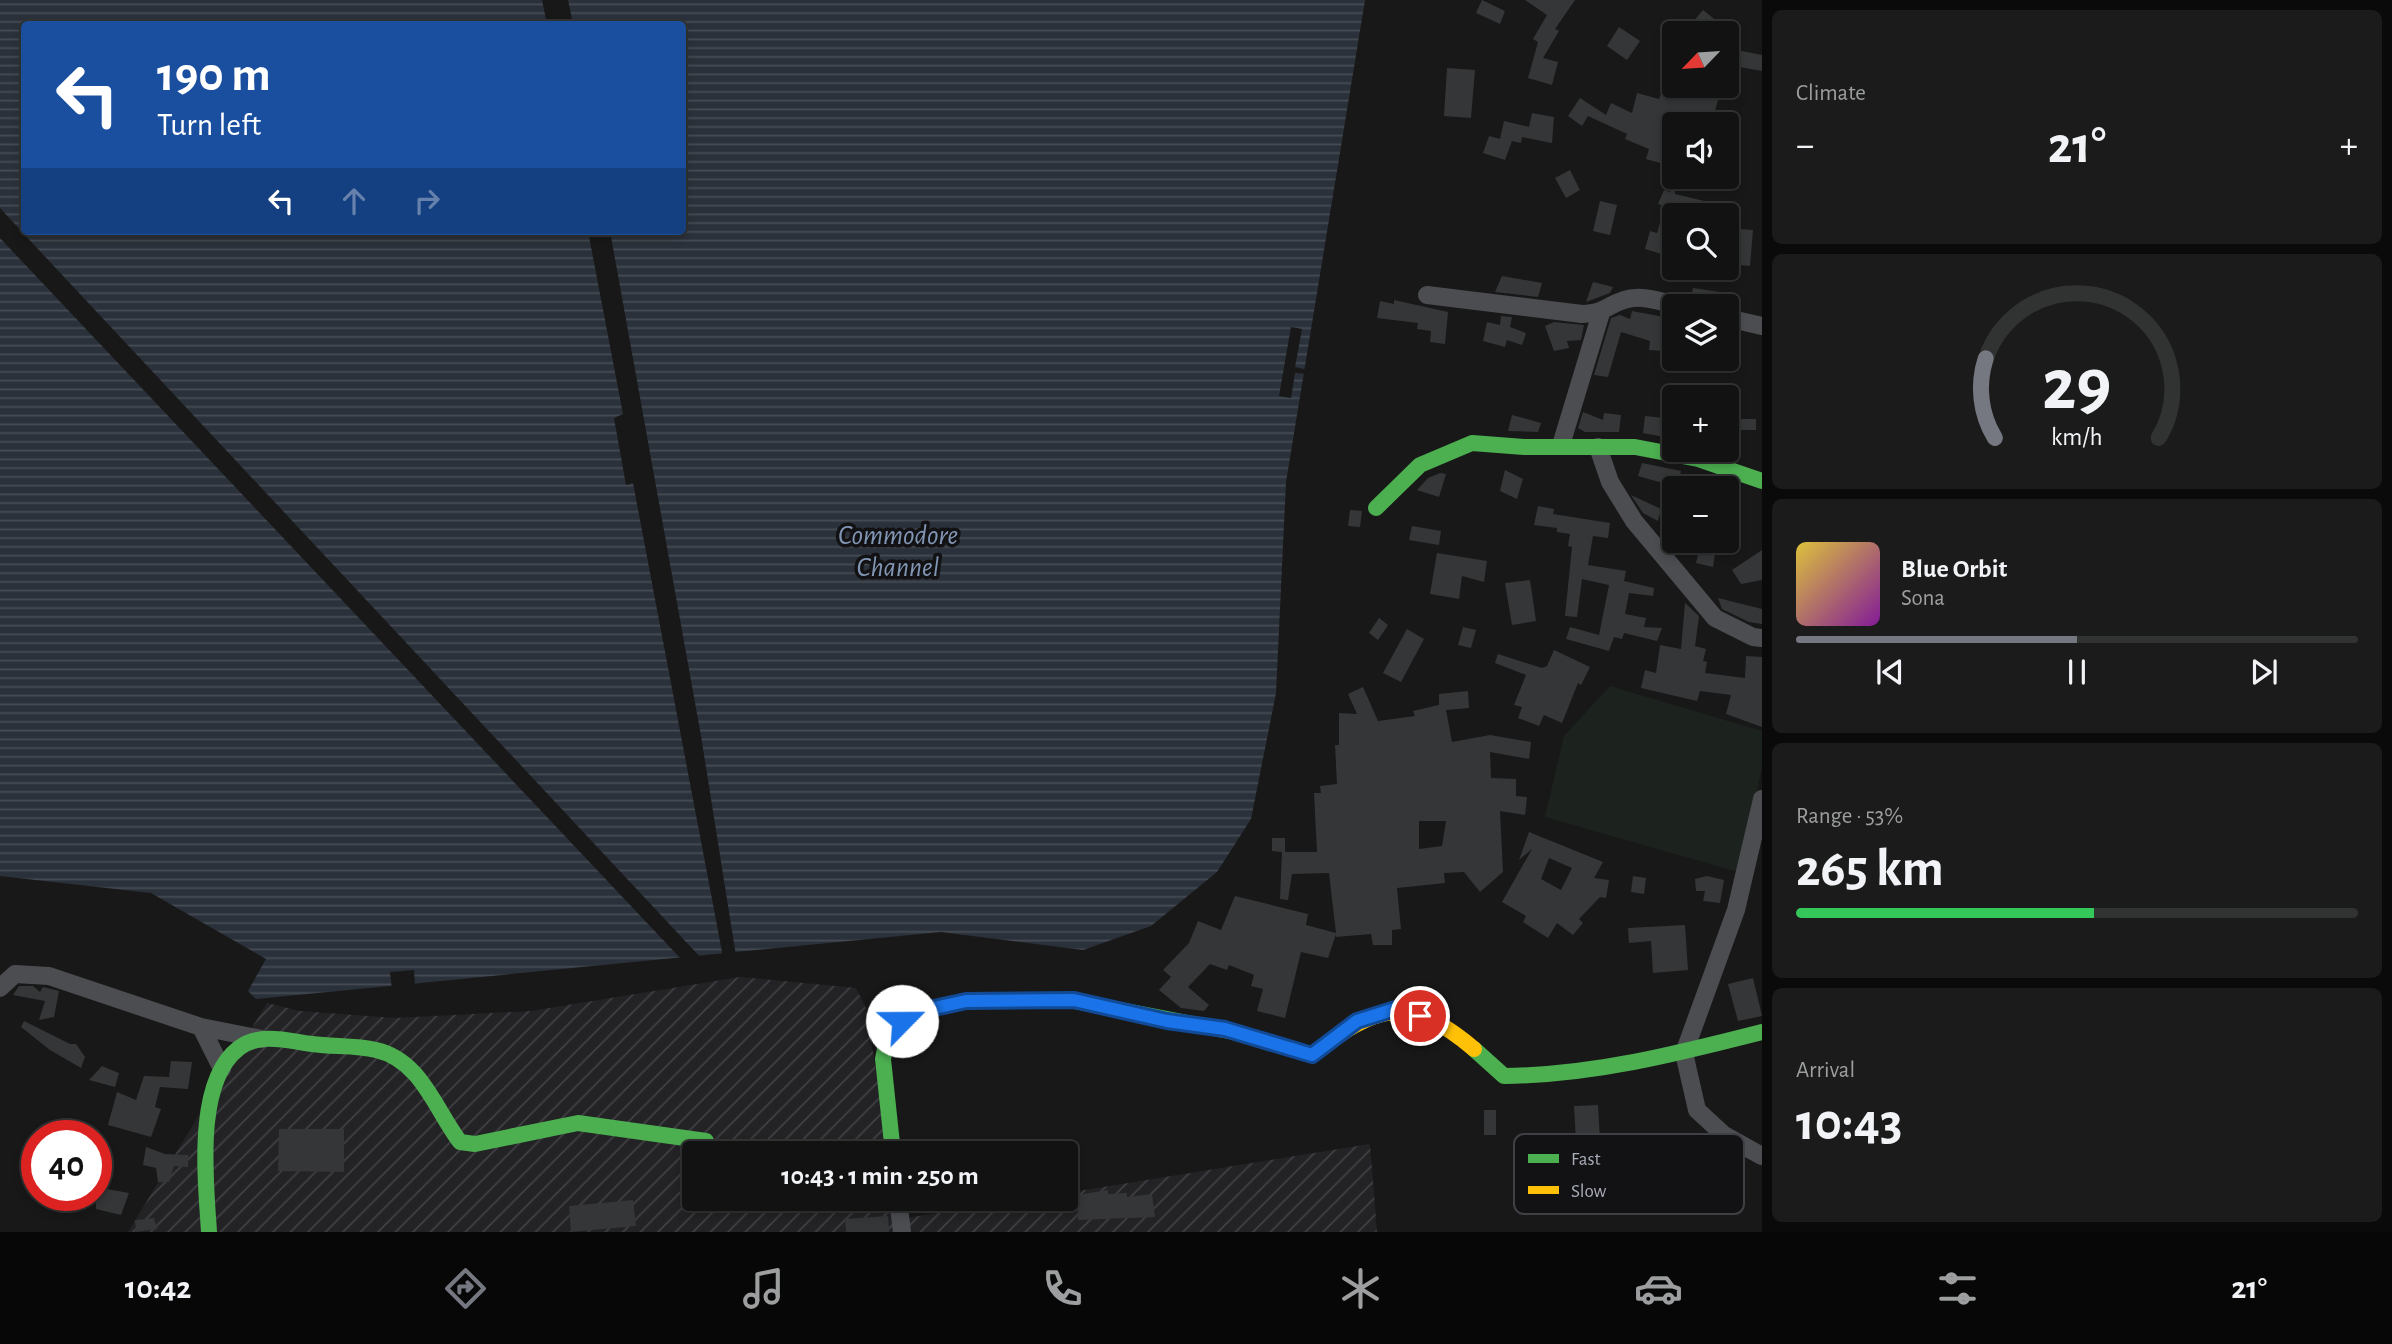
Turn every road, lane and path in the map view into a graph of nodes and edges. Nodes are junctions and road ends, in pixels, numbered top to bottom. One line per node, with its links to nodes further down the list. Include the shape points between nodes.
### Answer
1 (1427, 295): 3 (street)
2 (1662, 302): 3 (street, via 1626,299)
3 (1601, 313): 6 (street)
4 (1739, 321): 5 (street)
5 (1762, 326)
6 (1561, 445): 7 (street); 9 (street, via 1472,443 1420,466)
7 (1598, 447): 8 (street, via 1671,453 1730,467); 10 (street, via 1610,482 1634,521 1715,618)
8 (1762, 481)
9 (1376, 508)
10 (1762, 638)
11 (1762, 799): 16 (street, via 1736,910)
12 (0, 988): 13 (street, via 15,974 49,976)
13 (201, 1027): 15 (street); 17 (street)
14 (1762, 1032): 16 (street)
15 (262, 1039): 17 (street, via 232,1053); 19 (street, via 378,1048 405,1063 460,1142 475,1144 578,1123)
16 (1684, 1053): 18 (street, via 1697,1110); 20 (street, via 1598,1072 1504,1076 1445,1023 1395,1009 1357,1021 1312,1055 1225,1029 1074,1000 966,1001 902,1021 888,1035 883,1059)
17 (222, 1069): 24 (street, via 206,1129)
18 (1723, 1134)
19 (706, 1141)
20 (892, 1141)
21 (1744, 1146): 22 (street)
22 (1762, 1156)
23 (899, 1211): 25 (street)
24 (209, 1232)
25 (902, 1232)

